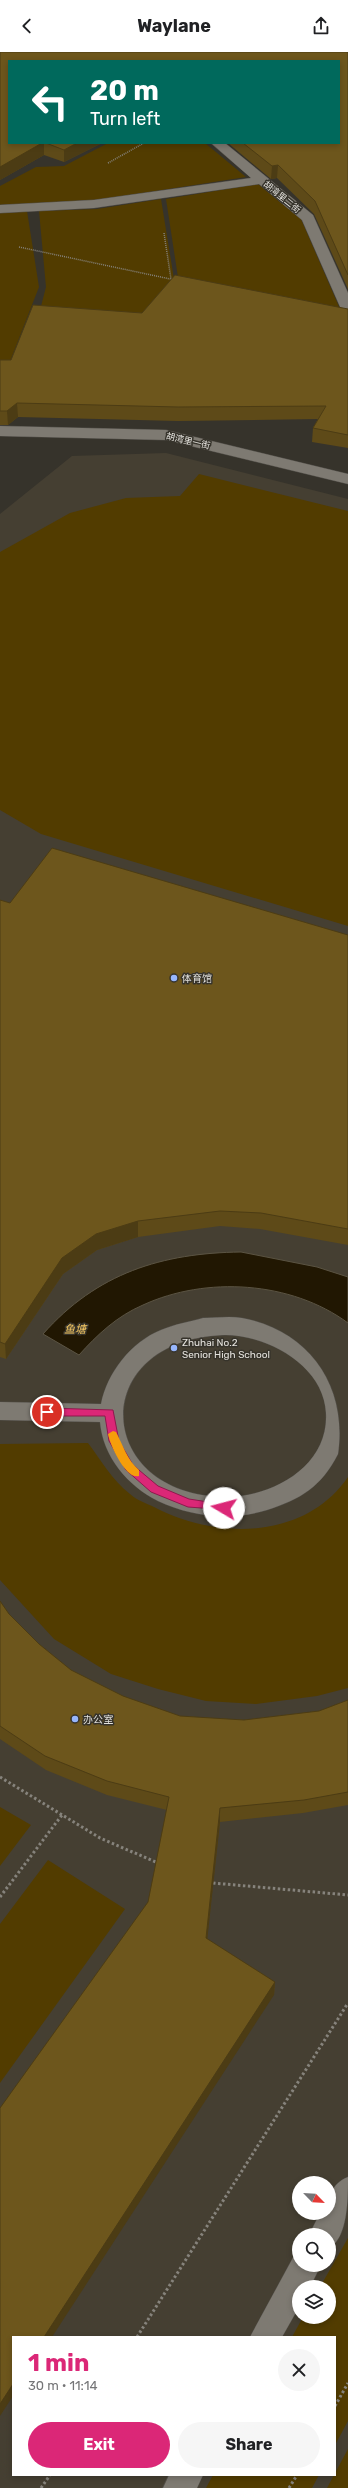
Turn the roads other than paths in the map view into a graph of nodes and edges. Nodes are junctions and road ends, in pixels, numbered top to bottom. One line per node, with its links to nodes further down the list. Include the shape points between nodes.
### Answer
1 (218, 144): 2 (lane, 胡湾里二街)
2 (261, 180): 3 (lane, via 94,204); 4 (lane, 胡湾里二街, via 308,218)
3 (0, 209)
4 (348, 309)
5 (0, 431): 6 (lane, 胡湾里一街, via 166,435)
6 (348, 479)
7 (0, 1412): 8 (lane)
8 (110, 1412): 9 (lane, via 118,1382 138,1356 168,1337 204,1327 242,1327 278,1337 308,1356 329,1382); 9 (lane, via 114,1441 129,1468 150,1485 188,1502 224,1508 262,1503 294,1490 319,1468 334,1441)
9 (343, 1413)
10 (348, 2192): 11 (lane)
11 (328, 2228)
12 (302, 2272): 13 (lane)
13 (266, 2336)
14 (186, 2476): 15 (lane)
15 (179, 2488)

